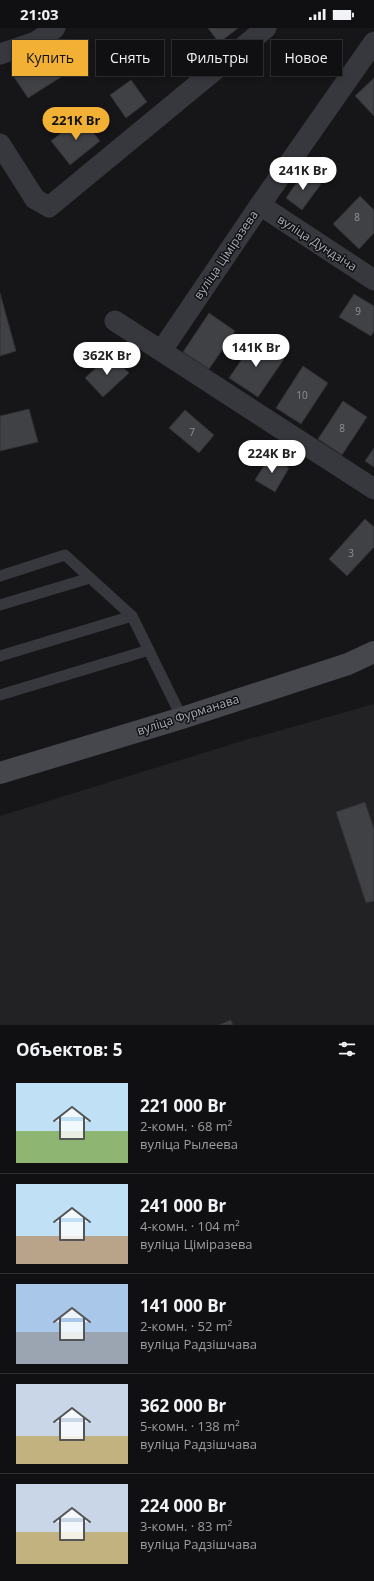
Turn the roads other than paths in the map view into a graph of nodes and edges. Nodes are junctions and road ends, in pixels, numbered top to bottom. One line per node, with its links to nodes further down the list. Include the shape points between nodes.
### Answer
1 (55, 28): 4 (street, via 36,42)
2 (266, 28): 5 (street, via 50,207 35,199)
3 (374, 42): 6 (street, вуліца Ціміразева)
4 (0, 54)
5 (0, 144)
6 (260, 205): 7 (street, вуліца Дундзіча); 9 (street, вуліца Ціміразева)
7 (374, 280)
8 (115, 321): 9 (street)
9 (162, 350): 10 (street)
10 (374, 489)
11 (0, 576): 12 (lane, via 65,555)
12 (90, 578): 13 (lane); 14 (lane)
13 (0, 605)
14 (132, 616): 15 (lane); 17 (lane)
15 (148, 650): 18 (lane); 19 (lane)
16 (374, 652): 19 (street, вуліца Фурманава, via 348,664)
17 (0, 656)
18 (0, 695)
19 (182, 718): 20 (street, вуліца Фурманава)
20 (0, 773)

